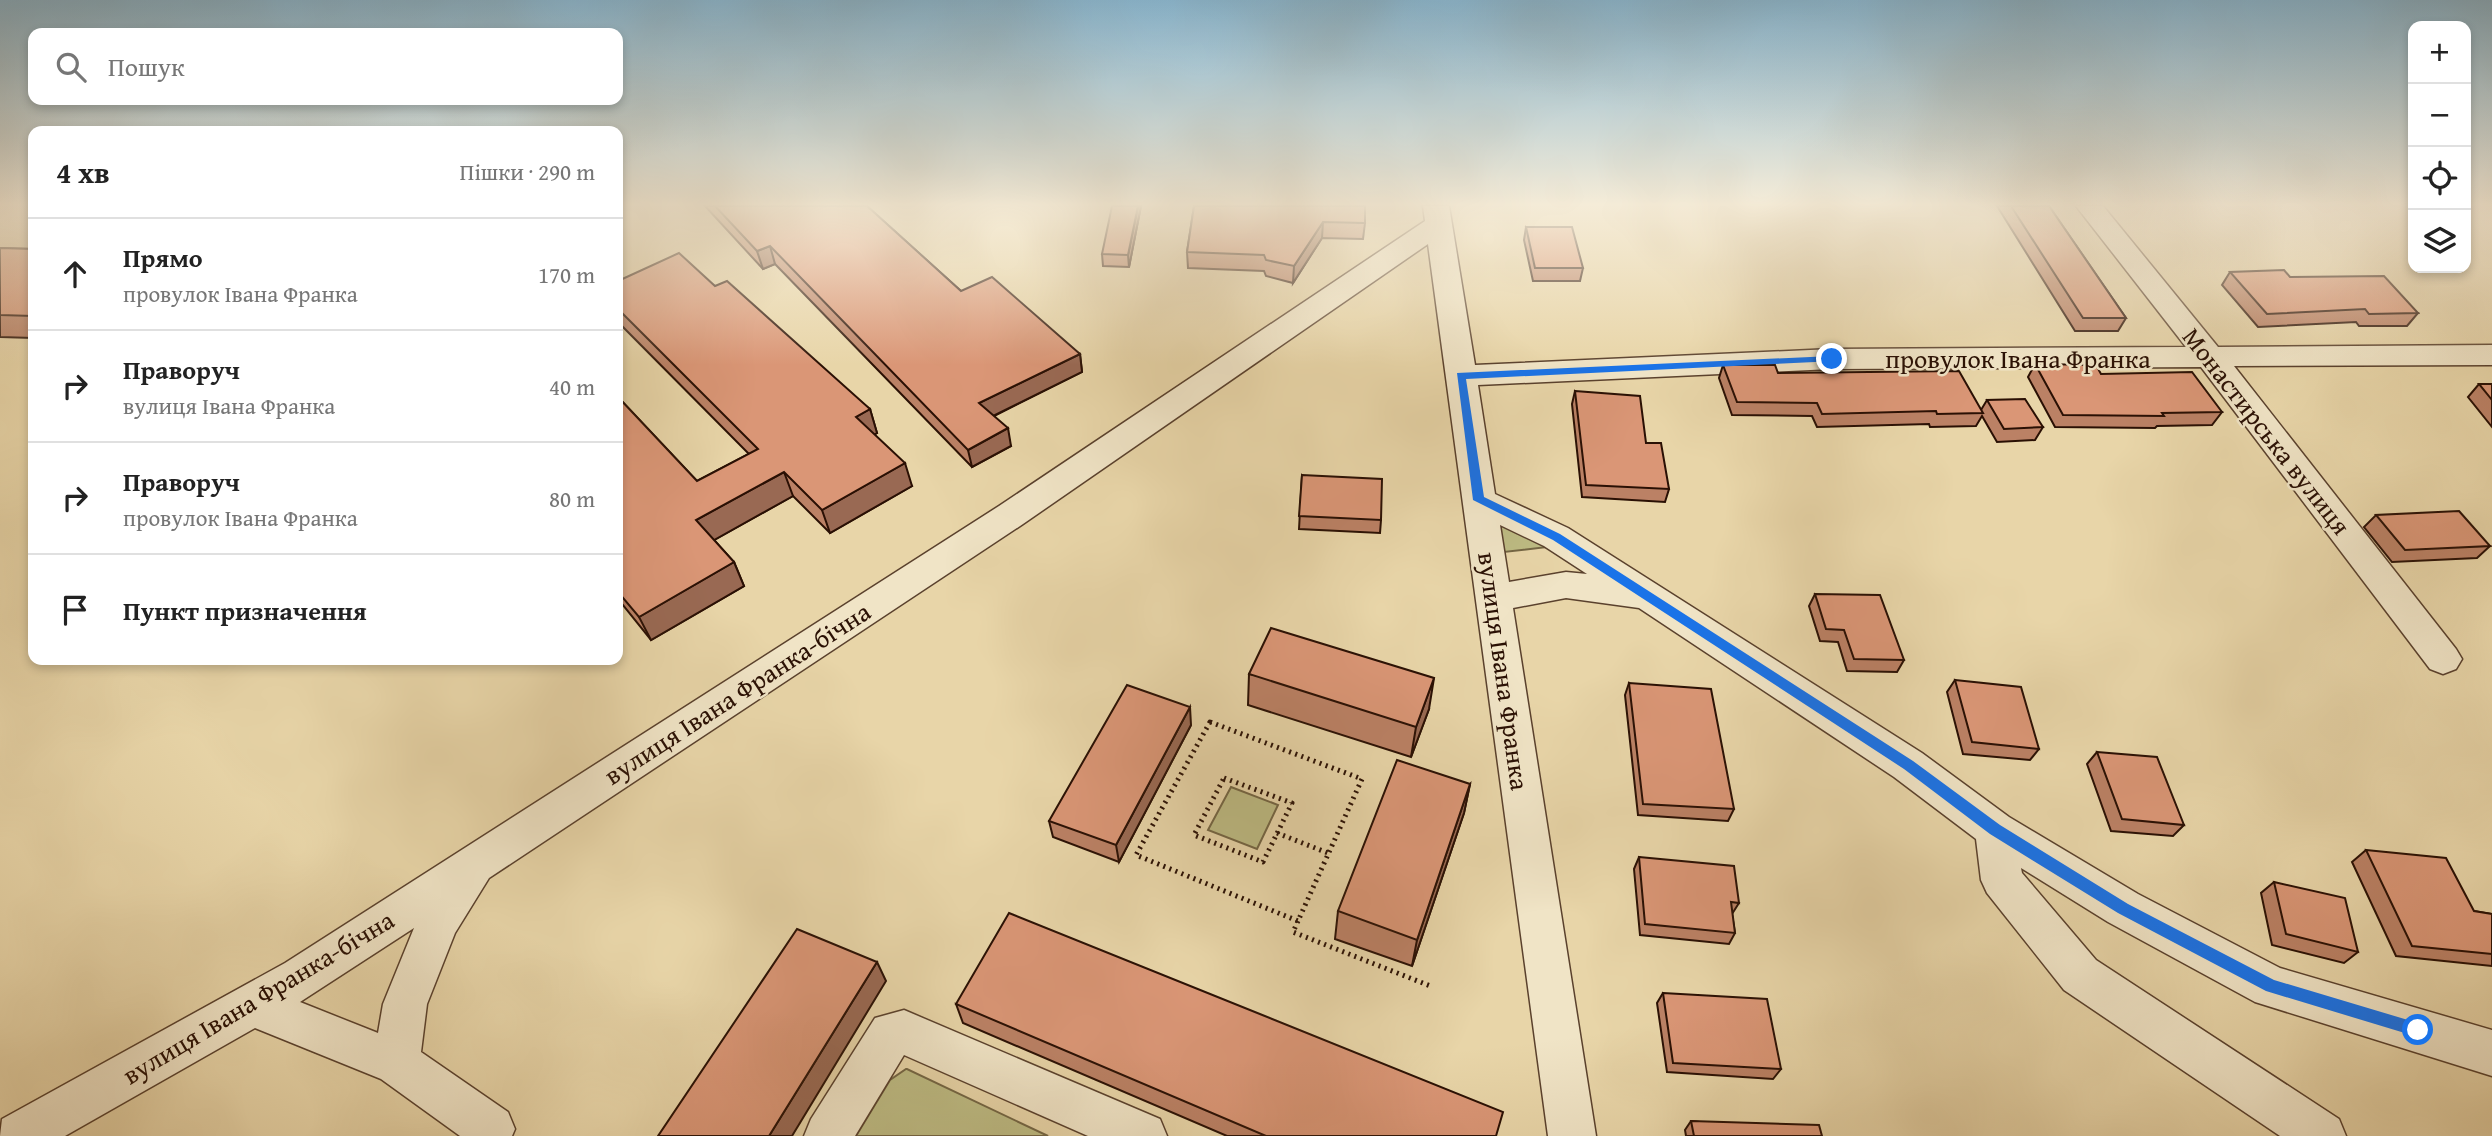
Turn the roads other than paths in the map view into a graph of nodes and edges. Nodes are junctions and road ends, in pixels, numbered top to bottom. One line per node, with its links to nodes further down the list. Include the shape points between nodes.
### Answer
1 (1375, 259): 12 (street, вулиця Івана Франка-бічна, via 1011,515)
2 (1443, 259): 6 (street, вулиця Івана Франка)
3 (2131, 259): 5 (street, Монастирська вулиця)
4 (2492, 355): 5 (street, провулок Івана Франка)
5 (2210, 357): 6 (street, провулок Івана Франка, via 1832,359); 10 (street, Монастирська вулиця)
6 (1460, 376): 7 (street, вулиця Івана Франка)
7 (1478, 500): 8 (street, via 1556,537); 9 (street, вулиця Івана Франка)
8 (1647, 596): 9 (street, via 1566,585); 11 (street, via 1908,765)
9 (1493, 598): 20 (street, вулиця Івана Франка)
10 (2443, 659)
11 (1995, 830): 14 (street, via 2123,908 2271,986); 21 (street, via 2002,880 2080,975)
12 (479, 861): 13 (street, вулиця Івана Франка-бічна); 15 (street, via 438,922 405,1004)
13 (252, 1005): 15 (street); 17 (street, вулиця Івана Франка-бічна)
14 (2492, 1053)
15 (397, 1063): 16 (street)
16 (491, 1129)
17 (19, 1136)
18 (828, 1136): 19 (street, via 891,1034 904,1032)
19 (1143, 1136)
20 (1572, 1136)
21 (2322, 1136)

